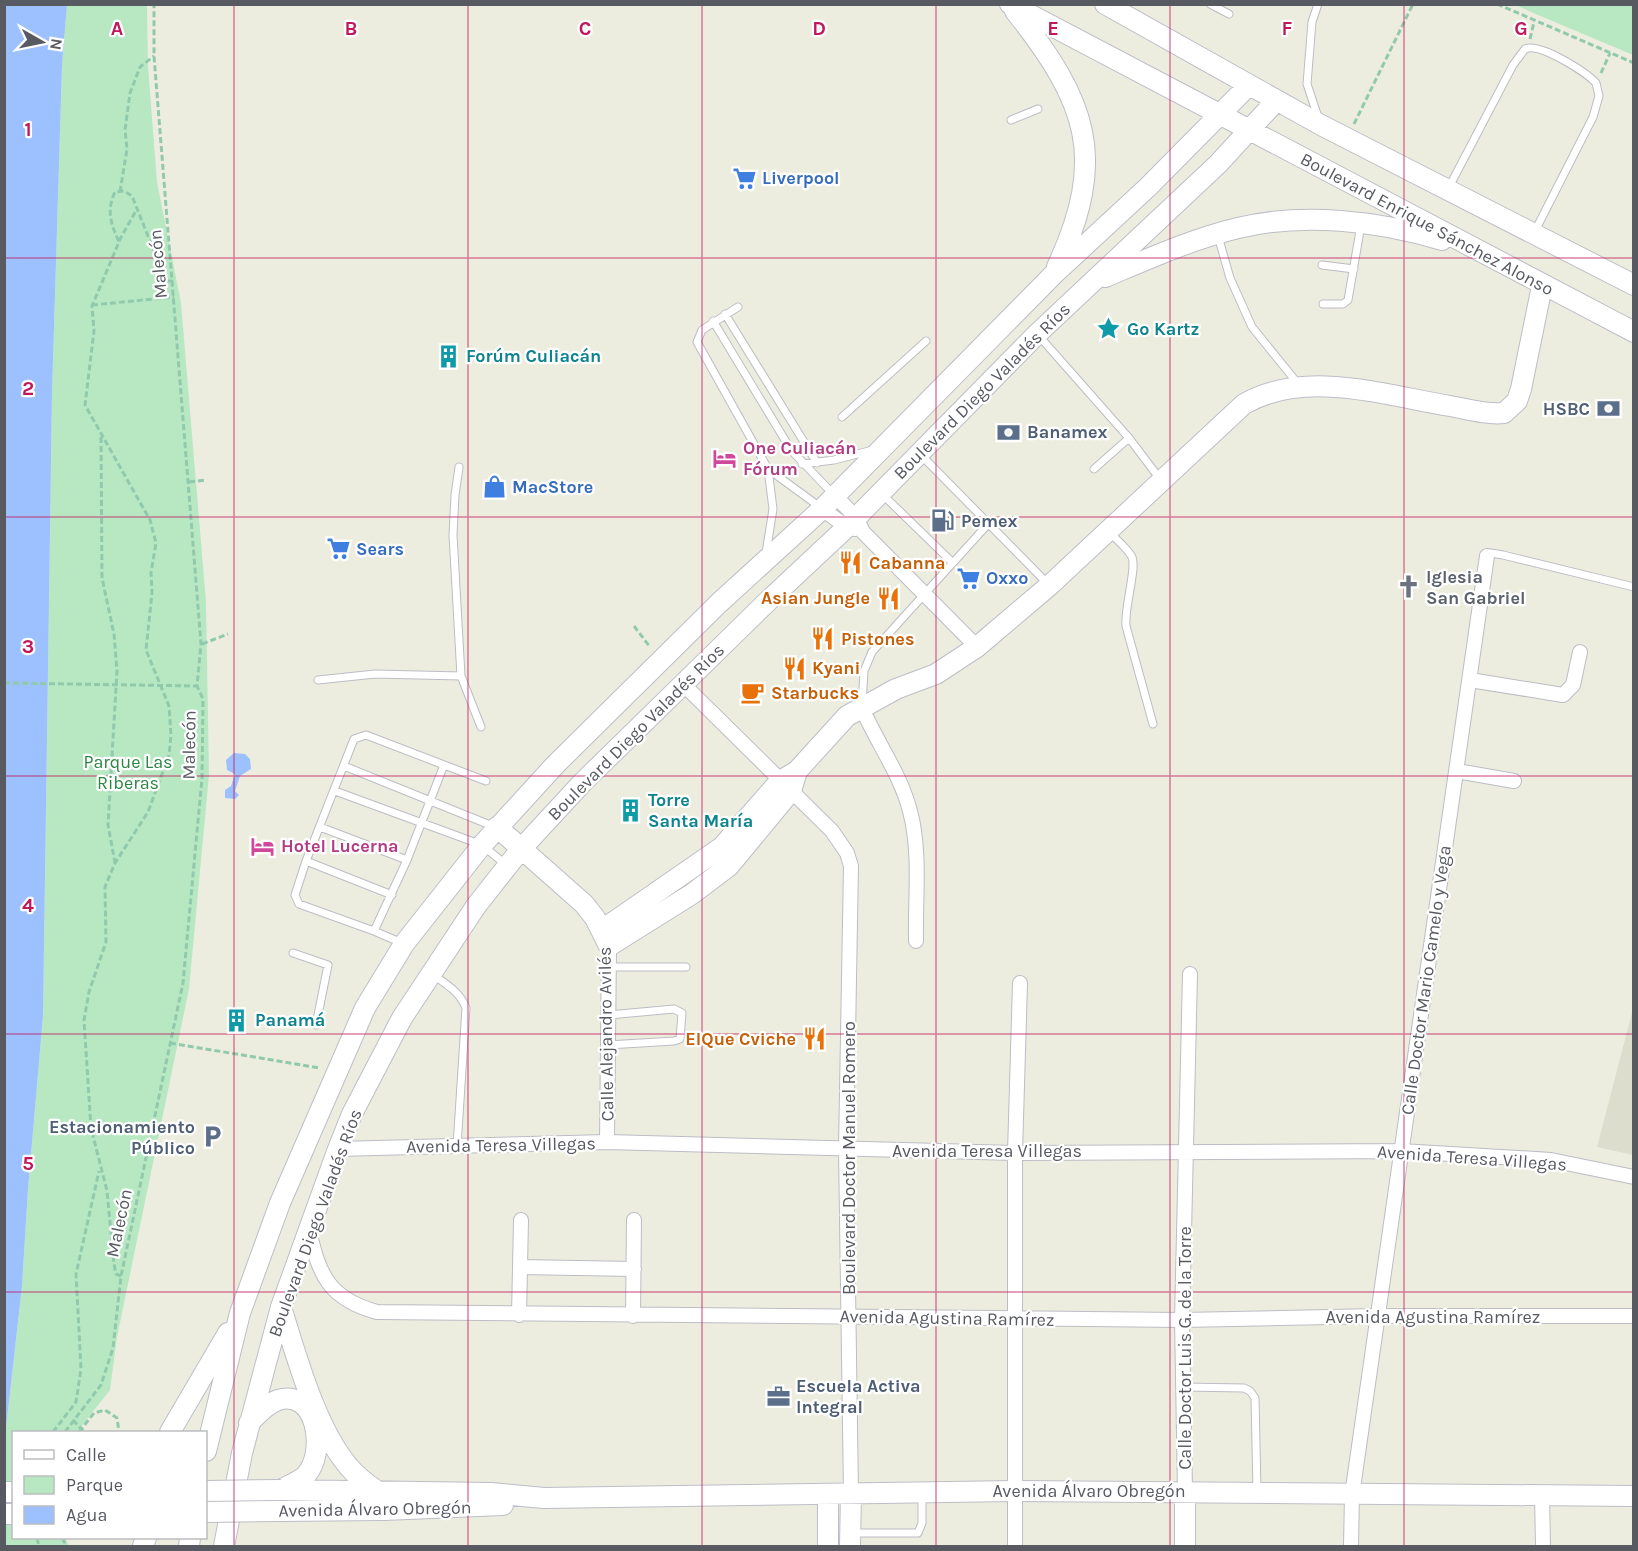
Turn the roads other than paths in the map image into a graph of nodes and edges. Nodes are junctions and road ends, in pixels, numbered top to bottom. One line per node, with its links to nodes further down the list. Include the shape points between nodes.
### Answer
1 (1010, 4): 9 (main road, Boulevard Enrique Sánchez Alonso); 20 (main road, via 1070,91 1085,152 1079,214)
2 (1104, 4): 6 (main road)
3 (1210, 4): 5 (lane)
4 (1318, 4): 11 (lane, via 1312,22 1307,84)
5 (1229, 14)
6 (1248, 86): 7 (main road); 9 (main road, Boulevard Diego Valadés Ríos)
7 (1276, 101): 11 (main road, Boulevard Enrique Sánchez Alonso); 12 (main road, Boulevard Diego Valadés Ríos)
8 (1038, 109): 10 (lane)
9 (1221, 113): 12 (main road, Boulevard Enrique Sánchez Alonso); 20 (main road, Boulevard Diego Valadés Ríos)
10 (1011, 120)
11 (1321, 125): 13 (main road, Boulevard Enrique Sánchez Alonso)
12 (1252, 130): 17 (main road, Boulevard Enrique Sánchez Alonso); 21 (main road, Boulevard Diego Valadés Ríos)
13 (1447, 190): 15 (main road, Boulevard Enrique Sánchez Alonso); 15 (lane, via 1513,65 1528,46 1570,63 1596,82 1599,96 1593,117)
14 (1362, 223): 16 (main road, via 1272,222); 17 (main road, via 1393,227); 19 (lane)
15 (1534, 233): 22 (main road, Boulevard Enrique Sánchez Alonso)
16 (1217, 234): 21 (main road); 31 (lane, via 1230,278 1252,327)
17 (1476, 251): 23 (main road, Boulevard Enrique Sánchez Alonso)
18 (1322, 265): 19 (lane)
19 (1354, 269): 24 (lane, via 1346,303)
20 (1054, 274): 36 (main road, Boulevard Diego Valadés Ríos)
21 (1094, 282): 29 (main road, Boulevard Diego Valadés Ríos)
22 (1634, 285)
23 (1542, 286): 28 (main road, Boulevard Enrique Sánchez Alonso); 31 (main road, via 1521,389 1517,401 1504,413 1351,389)
24 (1323, 304)
25 (738, 307): 26 (lane)
26 (725, 314): 27 (lane); 32 (lane)
27 (713, 321): 33 (lane); 41 (lane, via 699,333 697,342)
28 (1634, 332)
29 (1037, 334): 35 (lane); 37 (main road, Boulevard Diego Valadés Ríos)
30 (926, 341): 34 (lane)
31 (1301, 387): 43 (main road, via 1263,393 1244,404)
32 (773, 391): 33 (lane); 38 (lane)
33 (760, 399): 39 (lane)
34 (842, 417)
35 (1129, 438): 42 (lane); 43 (lane)
36 (881, 448): 38 (lane); 45 (main road, Boulevard Diego Valadés Ríos)
37 (920, 453): 44 (main road, Boulevard Diego Valadés Ríos); 46 (lane)
38 (817, 462): 39 (lane)
39 (802, 464): 45 (lane)
40 (459, 467): 57 (lane, via 453,535)
41 (768, 469): 45 (lane); 50 (lane, via 772,520)
42 (1094, 469)
43 (1160, 480): 48 (main road)
44 (880, 492): 47 (main road, Boulevard Diego Valadés Ríos); 51 (lane)
45 (828, 502): 47 (street); 50 (main road, Boulevard Diego Valadés Ríos)
46 (989, 523): 51 (lane); 52 (lane)
47 (855, 525): 54 (street); 60 (main road, Boulevard Diego Valadés Ríos)
48 (1108, 531): 52 (main road); 62 (lane, via 1133,559 1126,626)
49 (1487, 556): 53 (lane, via 1503,555); 59 (street, Calle Doctor Mario Camelo y Vega)
50 (764, 562): 74 (main road, Boulevard Diego Valadés Ríos)
51 (952, 562): 54 (lane)
52 (1050, 585): 55 (main road)
53 (1634, 587)
54 (924, 594): 55 (street); 61 (lane, via 867,660)
55 (977, 647): 61 (main road, via 936,674)
56 (1580, 652): 59 (street, via 1573,686 1563,695)
57 (461, 676): 58 (lane, via 375,674); 63 (lane)
58 (318, 680)
59 (1470, 680): 66 (street, Calle Doctor Mario Camelo y Vega)
60 (683, 684): 68 (street, Boulevard Doctor Manuel Romero); 76 (main road, Boulevard Diego Valadés Ríos)
61 (861, 706): 68 (main road, via 834,728); 83 (street, via 911,812)
62 (1153, 724)
63 (481, 728)
64 (444, 765): 65 (lane, via 366,735 354,739); 67 (lane); 71 (lane)
65 (344, 766): 70 (lane); 71 (lane)
66 (1457, 771): 69 (street); 99 (street, Calle Doctor Mario Camelo y Vega)
67 (486, 781)
68 (790, 781): 82 (main road, via 722,847); 97 (street, Boulevard Doctor Manuel Romero, via 842,843 851,866)
69 (1514, 781)
70 (335, 791): 72 (lane); 73 (lane)
71 (431, 800): 72 (lane); 74 (lane)
72 (423, 821): 75 (lane); 77 (lane)
73 (320, 827): 77 (lane); 78 (lane)
74 (497, 827): 75 (main road, Boulevard Diego Valadés Ríos); 76 (main road, Calle Alejandro Avilés)
75 (482, 845): 79 (lane); 84 (main road, Boulevard Diego Valadés Ríos)
76 (521, 849): 79 (main road, Boulevard Diego Valadés Ríos); 82 (main road, Calle Alejandro Avilés, via 584,904)
77 (407, 860): 80 (lane)
78 (306, 861): 80 (lane); 81 (lane, via 295,895 299,904)
79 (508, 866): 88 (main road, Boulevard Diego Valadés Ríos)
80 (392, 895): 81 (lane)
81 (374, 931): 84 (lane)
82 (606, 938): 87 (street, Calle Alejandro Avilés)
83 (916, 941)
84 (404, 944): 108 (main road, Boulevard Diego Valadés Ríos, via 365,1008 335,1071)
85 (293, 953): 92 (lane, via 328,964)
86 (686, 967): 87 (lane)
87 (609, 968): 91 (street, Calle Alejandro Avilés)
88 (430, 973): 95 (lane, via 454,990 466,1008); 96 (main road, Boulevard Diego Valadés Ríos, via 379,1061)
89 (1190, 974): 98 (street, Calle Doctor Luis G. de la Torre)
90 (1020, 983): 100 (street)
91 (609, 1015): 93 (street, Calle Alejandro Avilés); 93 (lane, via 674,1009 682,1013 682,1032 680,1039 674,1041)
92 (316, 1025)
93 (608, 1045): 94 (street, Calle Alejandro Avilés)
94 (607, 1142): 95 (street, Avenida Teresa Villegas); 97 (street, Avenida Teresa Villegas)
95 (457, 1146): 96 (street, Avenida Teresa Villegas)
96 (338, 1149): 104 (main road, Boulevard Diego Valadés Ríos)
97 (846, 1149): 100 (street, Avenida Teresa Villegas); 111 (street, Boulevard Doctor Manuel Romero)
98 (1187, 1150): 99 (street, Avenida Teresa Villegas); 100 (street, Avenida Teresa Villegas); 115 (street, Calle Doctor Luis G. de la Torre)
99 (1401, 1151): 101 (street, Avenida Teresa Villegas, via 1551,1160); 112 (street, Calle Doctor Mario Camelo y Vega)
100 (1015, 1153): 114 (street)
101 (1634, 1177)
102 (521, 1220): 105 (street)
103 (634, 1220): 106 (street)
104 (309, 1230): 107 (main road, Boulevard Diego Valadés Ríos); 109 (street, Avenida Agustina Ramírez, via 326,1281 344,1298 360,1306 377,1312 412,1314)
105 (520, 1268): 106 (street); 109 (street)
106 (634, 1269): 110 (street)
107 (281, 1306): 117 (main road, Boulevard Diego Valadés Ríos); 122 (main road, via 296,1356 337,1450 349,1467)
108 (240, 1313): 118 (main road); 119 (main road, Boulevard Diego Valadés Ríos)
109 (519, 1315): 110 (street, Avenida Agustina Ramírez)
110 (633, 1316): 111 (street, Avenida Agustina Ramírez)
111 (850, 1316): 114 (street, Avenida Agustina Ramírez); 127 (street, Boulevard Doctor Manuel Romero)
112 (1377, 1316): 113 (street, Avenida Agustina Ramírez); 115 (street, Avenida Agustina Ramírez); 129 (street, Calle Doctor Mario Camelo y Vega)
113 (1634, 1316)
114 (1015, 1319): 115 (street, Avenida Agustina Ramírez); 123 (street)
115 (1182, 1320): 116 (street, Calle Doctor Luis G. de la Torre)
116 (1183, 1387): 124 (street, Calle Doctor Luis G. de la Torre); 126 (lane, via 1244,1388 1255,1398)
117 (249, 1423): 120 (main road, via 264,1407 288,1399 302,1404 315,1424 315,1461 306,1475); 135 (main road, Boulevard Diego Valadés Ríos)
118 (171, 1431)
119 (207, 1446)
120 (281, 1490): 121 (main road, Avenida Álvaro Obregón, bridge); 122 (main road, Avenida Álvaro Obregón)
121 (207, 1491)
122 (377, 1491): 132 (main road, Avenida Álvaro Obregón)
123 (1015, 1491): 124 (main road, Avenida Álvaro Obregón); 125 (main road, Avenida Álvaro Obregón); 137 (street)
124 (1185, 1491): 126 (main road, Avenida Álvaro Obregón); 138 (main road, Calle Doctor Luis G. de la Torre)
125 (922, 1492): 127 (main road, Avenida Álvaro Obregón); 134 (lane, via 922,1523 918,1533)
126 (1257, 1492): 129 (main road, Avenida Álvaro Obregón)
127 (851, 1493): 128 (main road, Avenida Álvaro Obregón); 134 (main road, Boulevard Doctor Manuel Romero)
128 (828, 1494): 132 (main road, Avenida Álvaro Obregón); 136 (main road)
129 (1352, 1495): 130 (main road, Avenida Álvaro Obregón); 139 (street, Calle Doctor Mario Camelo y Vega)
130 (1542, 1495): 131 (main road, Avenida Álvaro Obregón); 140 (street)
131 (1634, 1496)
132 (544, 1498): 133 (main road, Avenida Álvaro Obregón, bridge, via 452,1508)
133 (207, 1512)
134 (850, 1540)
135 (224, 1546)
136 (828, 1546)
137 (1015, 1546)
138 (1185, 1546)
139 (1351, 1546)
140 (1544, 1546)

